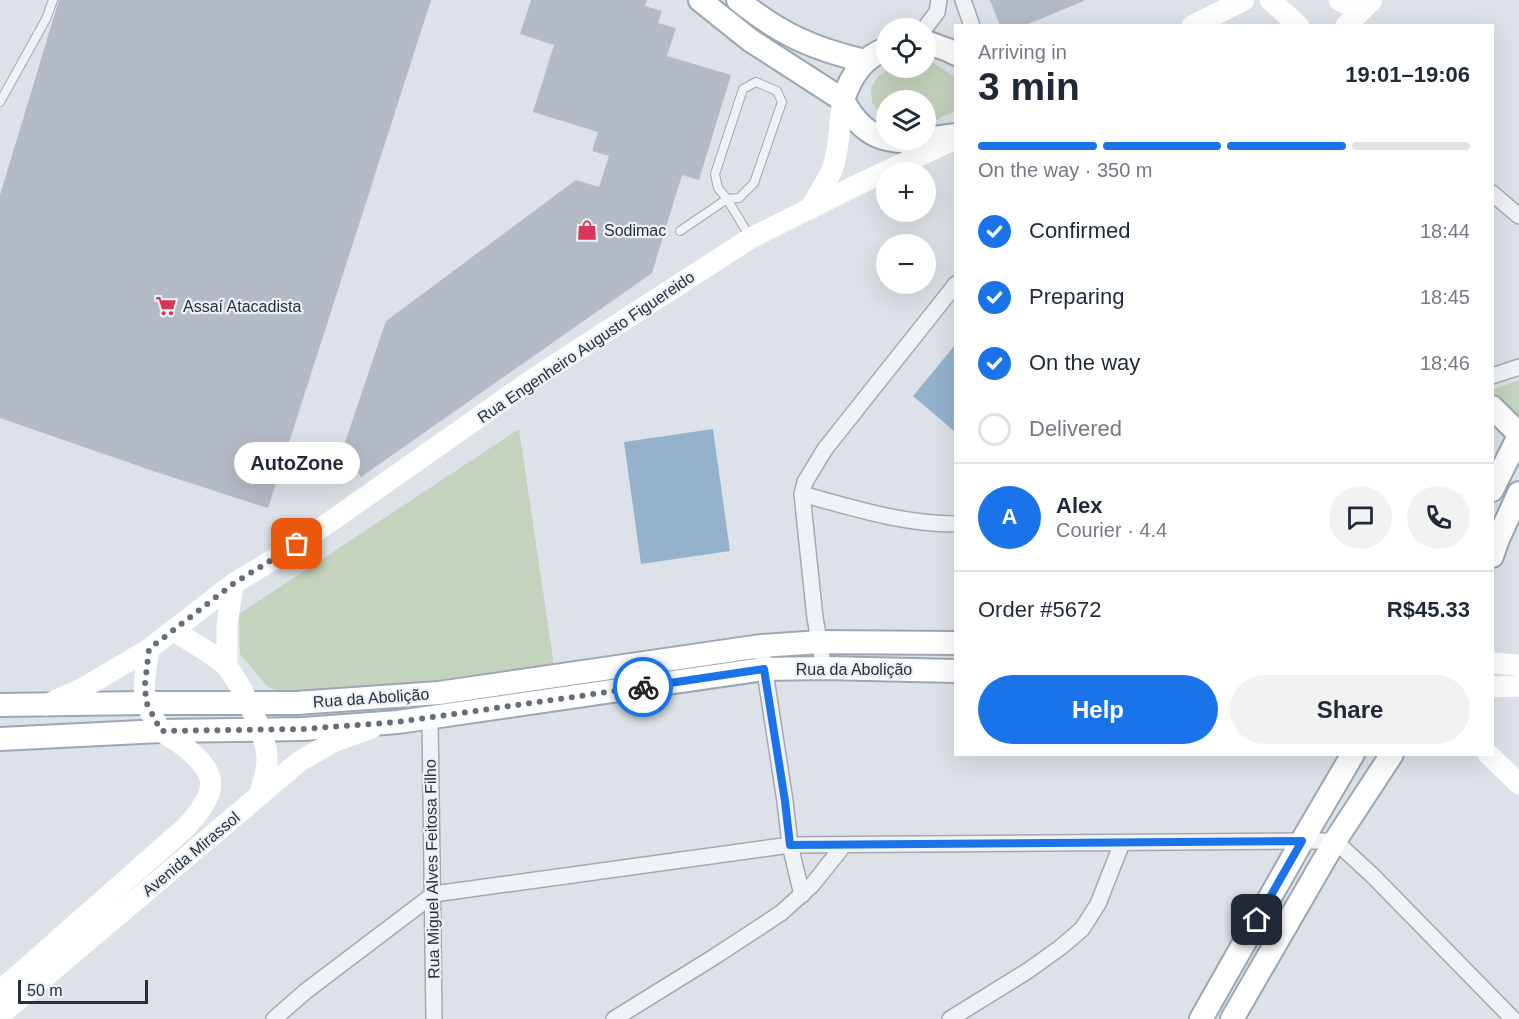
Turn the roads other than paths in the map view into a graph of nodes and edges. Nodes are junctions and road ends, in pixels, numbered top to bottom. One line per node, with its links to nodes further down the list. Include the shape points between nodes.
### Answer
1 (53, 0): 20 (lane)
2 (700, 0): 19 (main road, via 750,40)
3 (738, 0): 18 (main road, via 780,31 812,47)
4 (939, 0): 10 (street)
5 (963, 0): 11 (street)
6 (1270, 0): 13 (main road)
7 (1339, 0): 9 (main road, via 1353,7)
8 (1236, 2): 12 (main road)
9 (1369, 4): 14 (main road)
10 (932, 18)
11 (971, 24)
12 (1196, 24)
13 (1297, 24)
14 (1348, 24)
15 (936, 46): 17 (main road)
16 (876, 53): 18 (main road)
17 (954, 53)
18 (865, 62): 19 (main road)
19 (843, 100): 21 (main road, via 862,126); 27 (main road, via 832,168)
20 (0, 102)
21 (876, 136)
22 (954, 137): 23 (main road)
23 (936, 138)
24 (954, 138): 27 (main road, Rua Engenheiro Augusto Figuereido)
25 (1494, 195): 28 (street)
26 (728, 200): 26 (lane, via 739,198 754,183 782,102 777,91 756,82 743,89 715,174 718,188); 29 (lane); 30 (lane)
27 (809, 209): 30 (main road, Rua Engenheiro Augusto Figuereido)
28 (1519, 216)
29 (680, 231)
30 (751, 238): 43 (main road, Rua Engenheiro Augusto Figuereido, via 539,375 297,544)
31 (954, 287): 38 (street, via 825,448)
32 (1519, 367): 33 (street)
33 (1494, 375)
34 (1494, 409): 35 (main road)
35 (1519, 435): 36 (main road)
36 (1494, 486)
37 (1519, 493): 41 (main road)
38 (802, 494): 39 (street, via 888,518); 45 (street)
39 (954, 524)
40 (1519, 528): 42 (main road)
41 (1494, 550)
42 (1494, 571)
43 (233, 584): 44 (main road, Rua Engenheiro Augusto Figuereido); 51 (main road)
44 (174, 631): 48 (main road, Rua Engenheiro Augusto Figuereido); 51 (main road)
45 (820, 642): 46 (main road, Rua da Abolição); 47 (main road, Rua da Abolição); 52 (street)
46 (954, 643)
47 (761, 646): 53 (street); 58 (main road, Rua da Abolição, via 439,693)
48 (149, 649): 57 (main road, Avenida Mirassol); 60 (main road, Rua Engenheiro Augusto Figuereido)
49 (1494, 663): 50 (main road)
50 (1519, 664)
51 (227, 667): 58 (main road)
52 (824, 668): 53 (main road, Rua da Abolição); 54 (main road, Rua da Abolição)
53 (764, 669): 61 (main road, Rua da Abolição); 76 (street)
54 (954, 671)
55 (1519, 686): 56 (main road)
56 (1494, 687)
57 (146, 702): 58 (main road, Rua da Abolição); 60 (main road, Rua da Abolição); 65 (main road, Avenida Mirassol)
58 (247, 703): 64 (main road)
59 (0, 705): 60 (main road, Rua da Abolição)
60 (46, 705)
61 (430, 718): 62 (main road, Rua da Abolição); 78 (street, Rua Miguel Alves Feitosa Filho)
62 (398, 722): 64 (main road, Rua da Abolição); 72 (main road, Avenida Mirassol, via 335,741 300,761)
63 (0, 729): 66 (main road, via 107,728)
64 (260, 730): 65 (main road, Rua da Abolição); 72 (main road, via 267,755)
65 (161, 731): 66 (main road, Rua da Abolição); 80 (main road, Avenida Mirassol, via 199,759 210,777 209,797 185,828)
66 (122, 733): 67 (main road, Rua da Abolição)
67 (0, 740)
68 (1352, 756): 73 (main road)
69 (1391, 756): 74 (main road)
70 (1490, 756): 71 (main road)
71 (1519, 784)
72 (259, 797): 80 (main road, Avenida Mirassol)
73 (1302, 841): 74 (street); 75 (street); 85 (main road)
74 (1335, 841): 86 (main road); 87 (street)
75 (1122, 843): 77 (street); 84 (street, via 1098,903 1082,928 1029,970)
76 (790, 845): 77 (street); 78 (street); 79 (street)
77 (844, 845): 79 (street)
78 (434, 894): 81 (street); 82 (street, Rua Miguel Alves Feitosa Filho)
79 (802, 895): 83 (street, via 781,913)
80 (8, 1002)
81 (274, 1019)
82 (434, 1019)
83 (614, 1019)
84 (950, 1019)
85 (1201, 1019)
86 (1232, 1019)
87 (1512, 1019)

